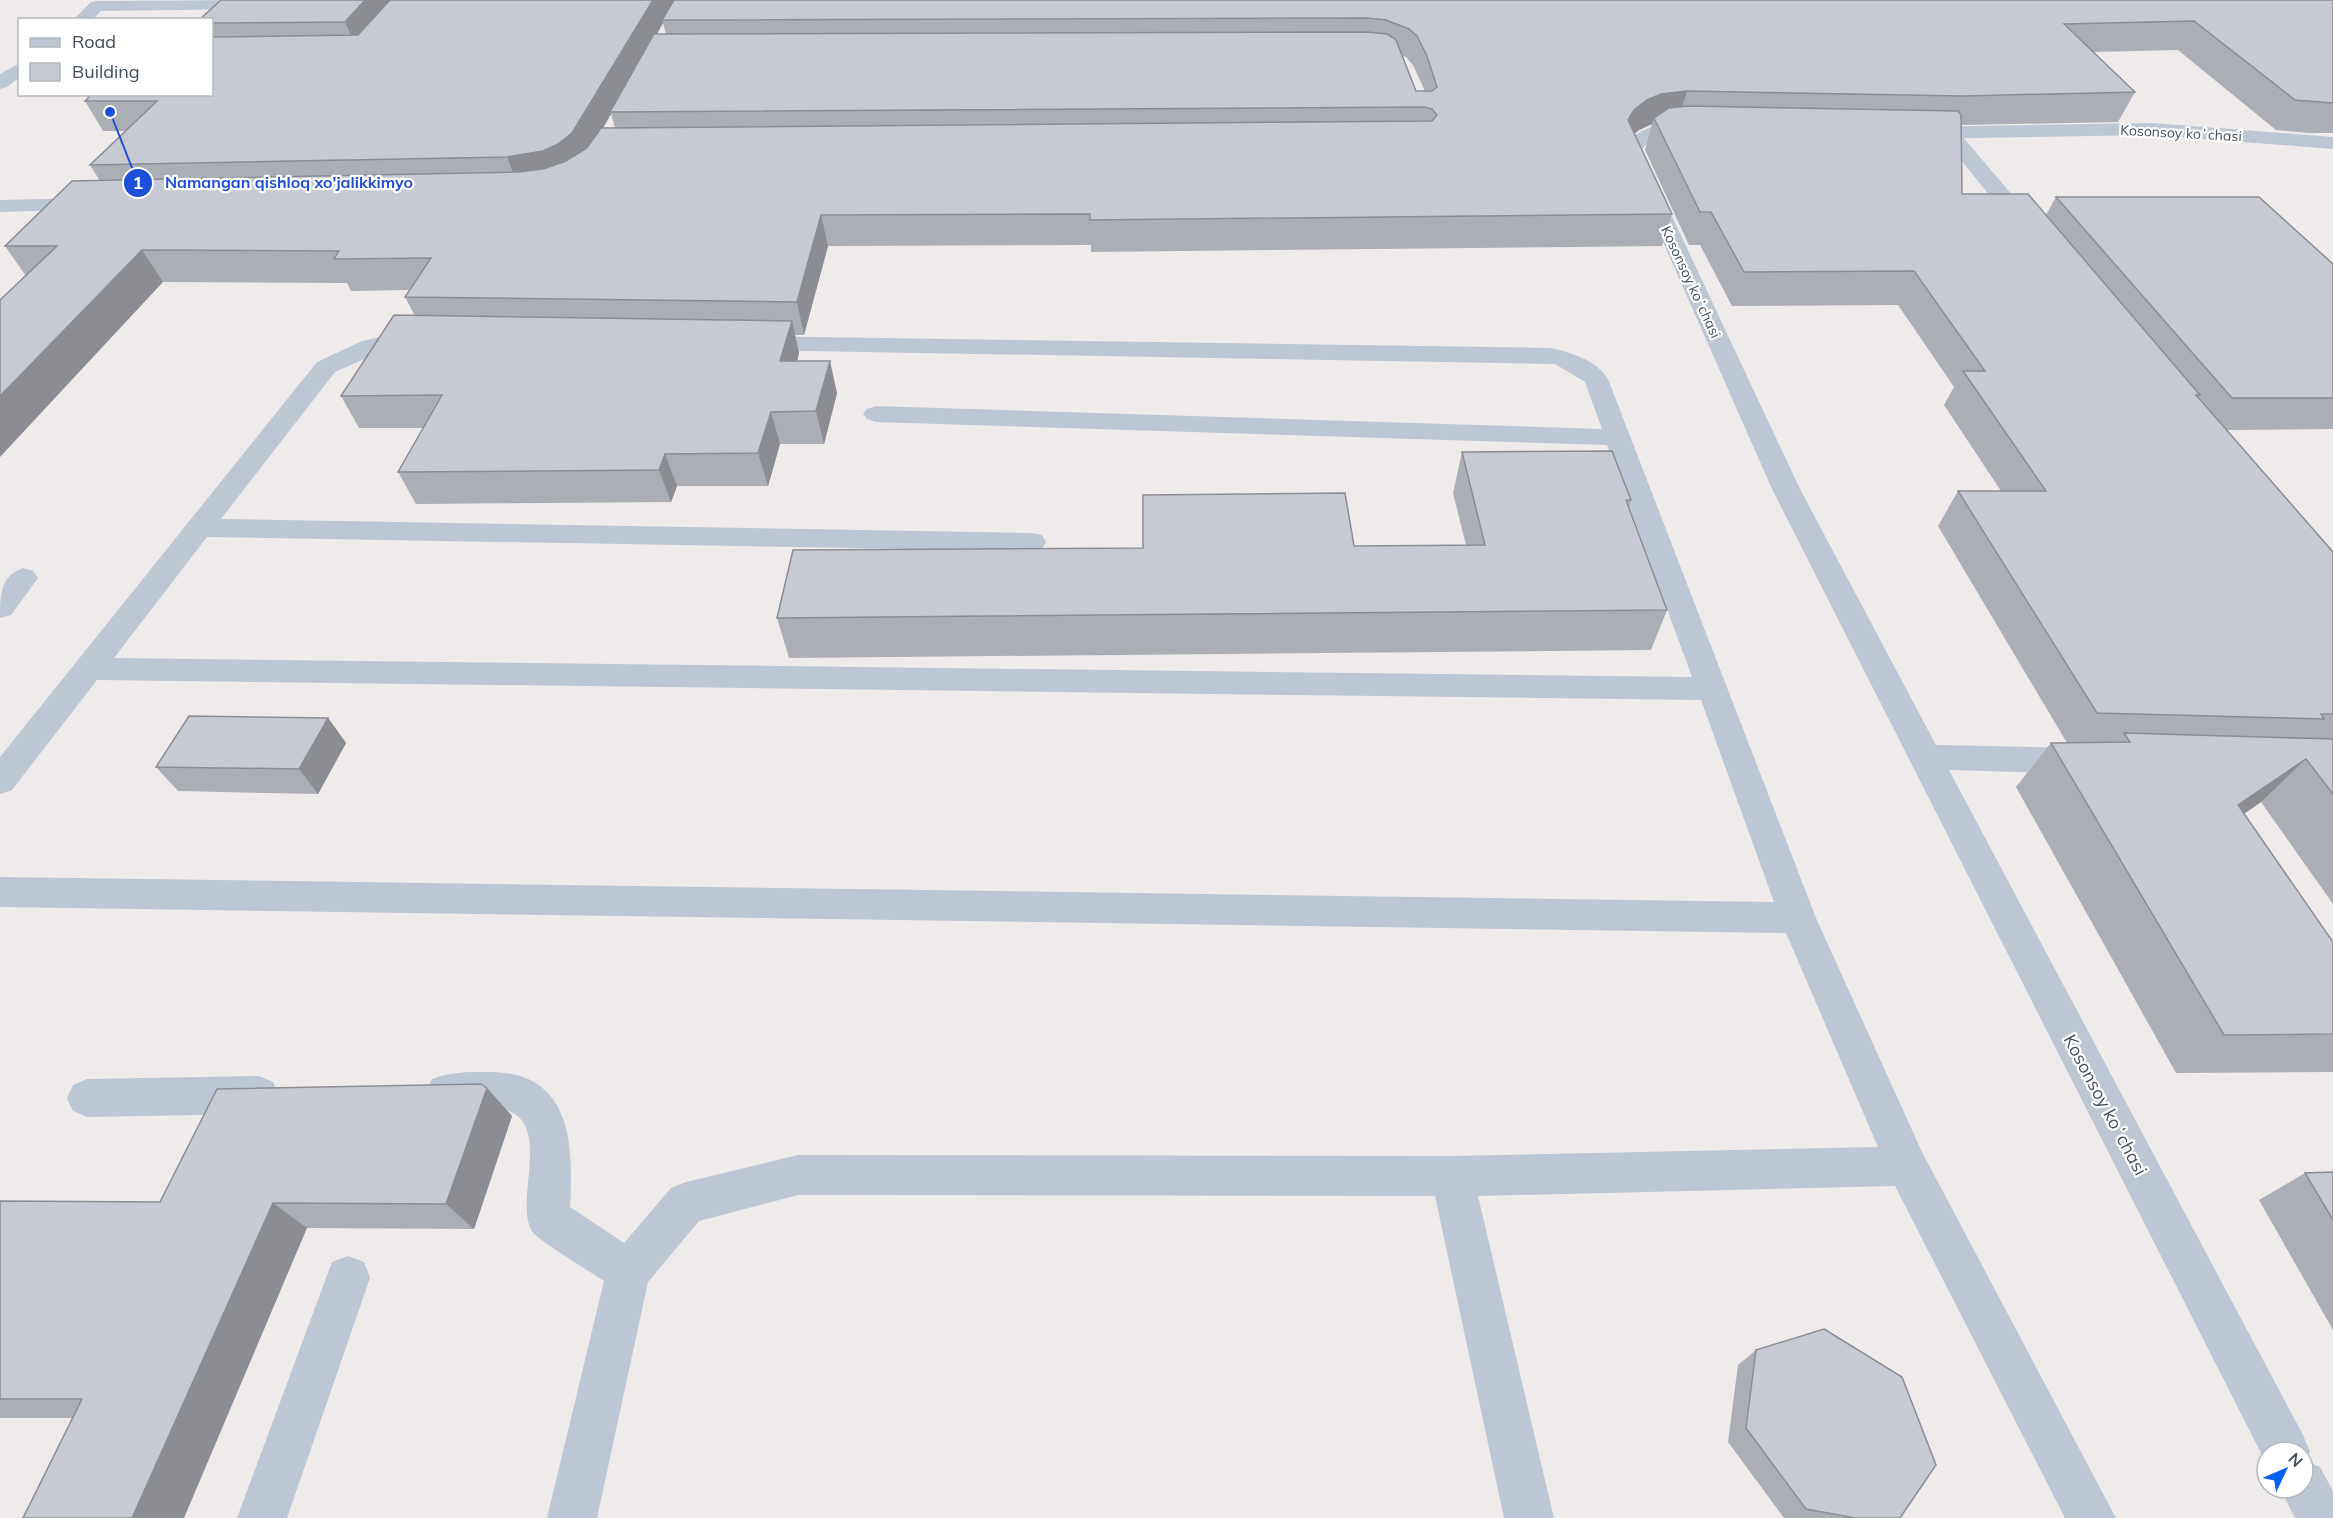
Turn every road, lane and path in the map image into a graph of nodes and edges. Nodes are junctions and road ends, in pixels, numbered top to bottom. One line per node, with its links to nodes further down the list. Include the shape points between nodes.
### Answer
1 (272, 4): 2 (street, via 97,6)
2 (83, 18)
3 (18, 70): 4 (street)
4 (0, 83)
5 (1725, 130): 22 (street, Kosonsoy koʻchasi, via 1657,130 1646,134 1632,149 1786,489)
6 (1891, 133): 7 (street, Kosonsoy koʻchasi)
7 (1950, 134): 8 (street, Kosonsoy koʻchasi, via 2153,129); 11 (street)
8 (2333, 143)
9 (112, 204): 10 (street)
10 (0, 206)
11 (2040, 244)
12 (438, 338): 16 (street, via 402,338 351,354 326,367)
13 (725, 342): 15 (street, via 1551,355 1579,365 1596,379)
14 (876, 414): 15 (street)
15 (1618, 437): 21 (street)
16 (199, 528): 17 (street); 20 (street)
17 (1032, 542)
18 (23, 578): 19 (street)
19 (0, 608)
20 (88, 669): 21 (street); 24 (street)
21 (1711, 688): 26 (street)
22 (1924, 757): 23 (street); 34 (street, Kosonsoy koʻchasi)
23 (2114, 762)
24 (0, 781)
25 (0, 892): 26 (street)
26 (1798, 918): 30 (street)
27 (410, 1093): 32 (street, via 506,1091 528,1097 544,1117 551,1145 548,1218)
28 (291, 1095): 29 (street)
29 (87, 1098)
30 (1906, 1166): 31 (street); 39 (street)
31 (1452, 1176): 32 (street, via 798,1175 686,1203); 38 (street)
32 (628, 1271): 37 (street)
33 (348, 1278): 36 (street)
34 (2280, 1440)
35 (2311, 1500): 40 (street)
36 (262, 1518)
37 (572, 1518)
38 (1529, 1518)
39 (2091, 1518)
40 (2321, 1518)

